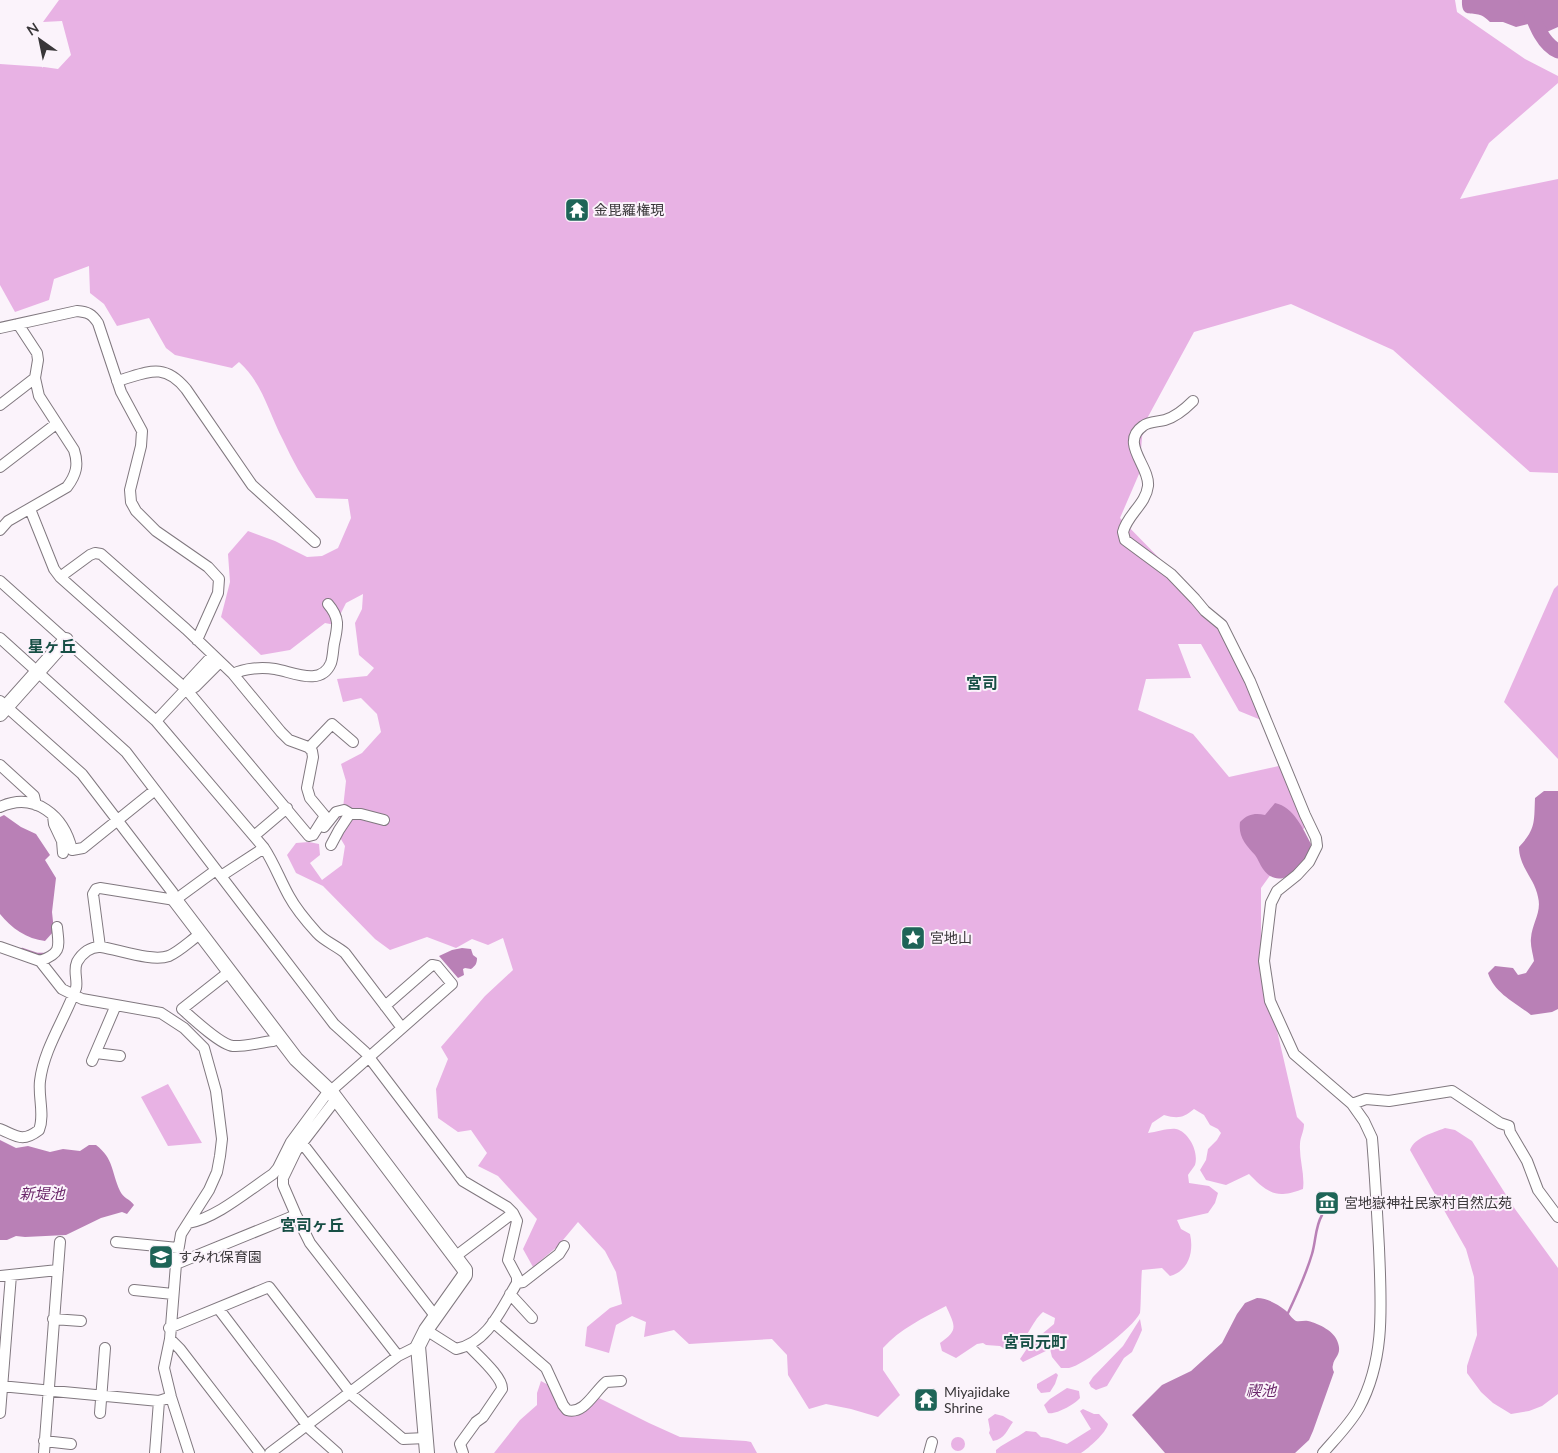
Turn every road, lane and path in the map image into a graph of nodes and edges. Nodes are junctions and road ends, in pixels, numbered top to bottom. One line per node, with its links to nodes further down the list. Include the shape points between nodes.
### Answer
1 (18, 324): 2 (street); 3 (street, via 37,353); 4 (street, via 77,311 88,312 98,323)
2 (0, 328)
3 (35, 378): 6 (street); 7 (street, via 39,396)
4 (116, 381): 11 (street, via 160,371 173,376 186,389 252,485); 17 (street, via 142,431 130,490 131,502 156,531 208,567 219,579 218,593)
5 (1194, 401): 56 (street, via 1170,418 1142,426 1135,437 1136,453 1148,486 1122,532 1125,540 1170,574 1222,625 1250,681 1316,838 1317,846 1309,862 1277,891 1271,903 1264,960 1266,978 1272,1008 1294,1054)
6 (0, 405)
7 (56, 424): 8 (street); 9 (street, via 74,450 77,469 67,487)
8 (0, 467)
9 (30, 509): 10 (street, via 8,521); 12 (street, via 54,570)
10 (0, 530)
11 (315, 542)
12 (60, 577): 17 (street, via 95,552 101,554); 21 (street)
13 (0, 581): 16 (street)
14 (328, 604): 20 (street, via 336,613 338,622 330,663 321,674 306,677 273,669 252,669)
15 (0, 638): 19 (street)
16 (66, 640): 19 (street); 23 (street)
17 (197, 640): 18 (street)
18 (216, 659): 20 (street); 21 (street, via 195,687)
19 (38, 672): 22 (street); 27 (street, via 118,743)
20 (233, 674): 25 (street, via 289,740)
21 (186, 689): 23 (street); 30 (street)
22 (2, 708): 34 (street, via 82,774)
23 (156, 721): 36 (street)
24 (352, 742): 25 (street, via 332,724)
25 (308, 748): 35 (street, via 313,757 307,788 310,798 325,816)
26 (0, 765): 28 (street, via 34,796)
27 (155, 790): 34 (street); 40 (street)
28 (36, 805): 29 (street, via 15,801); 32 (street)
29 (0, 807)
30 (287, 808): 35 (street, via 310,836); 36 (street)
31 (350, 814): 33 (street); 35 (street, via 347,811 336,812 317,838); 37 (street)
32 (53, 815): 34 (street, via 69,837 72,850 83,848); 39 (street)
33 (384, 820)
34 (117, 821): 41 (street)
35 (313, 835)
36 (254, 836): 38 (street)
37 (331, 846)
38 (264, 848): 40 (street); 50 (street, via 297,909 319,936 345,954)
39 (63, 854)
40 (218, 873): 41 (street); 54 (street, via 334,1024)
41 (176, 900): 43 (street); 45 (street, via 96,889 93,894)
42 (57, 927): 46 (street, via 59,949 56,954)
43 (200, 934): 45 (street, via 178,951 160,958); 47 (street)
44 (0, 947): 46 (street)
45 (100, 947): 48 (street, via 88,950 77,962 76,987)
46 (40, 961): 48 (street, via 62,989)
47 (229, 972): 52 (street); 52 (street, via 182,1009 223,1042 233,1046 273,1041)
48 (72, 995): 49 (street, via 90,1002); 57 (street, via 42,1070 39,1130 24,1138)
49 (116, 1005): 53 (street, via 94,1057); 62 (street, via 161,1013 171,1018 204,1048 208,1060 216,1091 222,1139 220,1156 209,1190)
50 (385, 1006): 51 (street); 51 (street, via 432,965 437,966 452,984)
51 (402, 1028): 54 (street)
52 (279, 1037): 55 (street, via 296,1059)
53 (120, 1056)
54 (369, 1058): 55 (street); 59 (street, via 463,1181)
55 (333, 1095): 58 (street); 62 (street, via 325,1096 291,1142 273,1174 221,1210); 67 (street)
56 (1352, 1104): 61 (street, via 1366,1098 1389,1101 1452,1092 1509,1126 1538,1190); 110 (street, via 1372,1138 1380,1266 1380,1342 1372,1377 1358,1409)
57 (0, 1129)
58 (302, 1143): 60 (street, via 283,1178); 76 (street)
59 (513, 1213): 67 (street); 71 (street, via 516,1221 508,1260)
60 (296, 1215): 68 (street); 86 (street, via 310,1243)
61 (1558, 1217)
62 (188, 1223): 66 (street)
63 (60, 1242): 69 (street)
64 (116, 1242): 66 (street)
65 (564, 1246): 71 (street, via 560,1254 523,1282)
66 (178, 1248): 68 (street)
67 (456, 1256): 76 (street, via 464,1266 465,1275)
68 (176, 1264): 73 (street)
69 (58, 1270): 70 (street); 78 (street)
70 (5, 1275): 88 (street)
71 (517, 1283): 74 (street)
72 (134, 1290): 73 (street)
73 (173, 1294): 82 (street)
74 (510, 1294): 77 (street); 80 (street)
75 (218, 1308): 82 (street); 90 (street, via 269,1287); 96 (street)
76 (436, 1317): 81 (street)
77 (532, 1318)
78 (53, 1319): 79 (street); 89 (street)
79 (81, 1321)
80 (493, 1322): 84 (street); 87 (street, via 546,1368 567,1410 577,1411 606,1382)
81 (426, 1330): 83 (street); 84 (street, via 456,1349)
82 (170, 1333): 92 (street, via 164,1368); 104 (street)
83 (418, 1346): 86 (street); 97 (street)
84 (469, 1346): 108 (street, via 496,1375 502,1389 460,1444)
85 (105, 1348): 91 (street)
86 (398, 1356): 90 (street)
87 (620, 1381)
88 (1, 1386): 89 (street); 94 (street)
89 (48, 1390): 91 (street); 98 (street)
90 (350, 1392): 96 (street); 97 (street, via 403,1439)
91 (101, 1394): 93 (street); 95 (street)
92 (171, 1397): 93 (street); 103 (street)
93 (159, 1401): 102 (street)
94 (0, 1413)
95 (100, 1413)
96 (306, 1425): 105 (street); 106 (street)
97 (426, 1438): 107 (street)
98 (44, 1441): 100 (street); 101 (street)
99 (932, 1442): 109 (street)
100 (71, 1444)
101 (44, 1453)
102 (155, 1453)
103 (190, 1453)
104 (260, 1453)
105 (270, 1453)
106 (337, 1453)
107 (427, 1453)
108 (463, 1453)
109 (929, 1453)
110 (1323, 1453)

